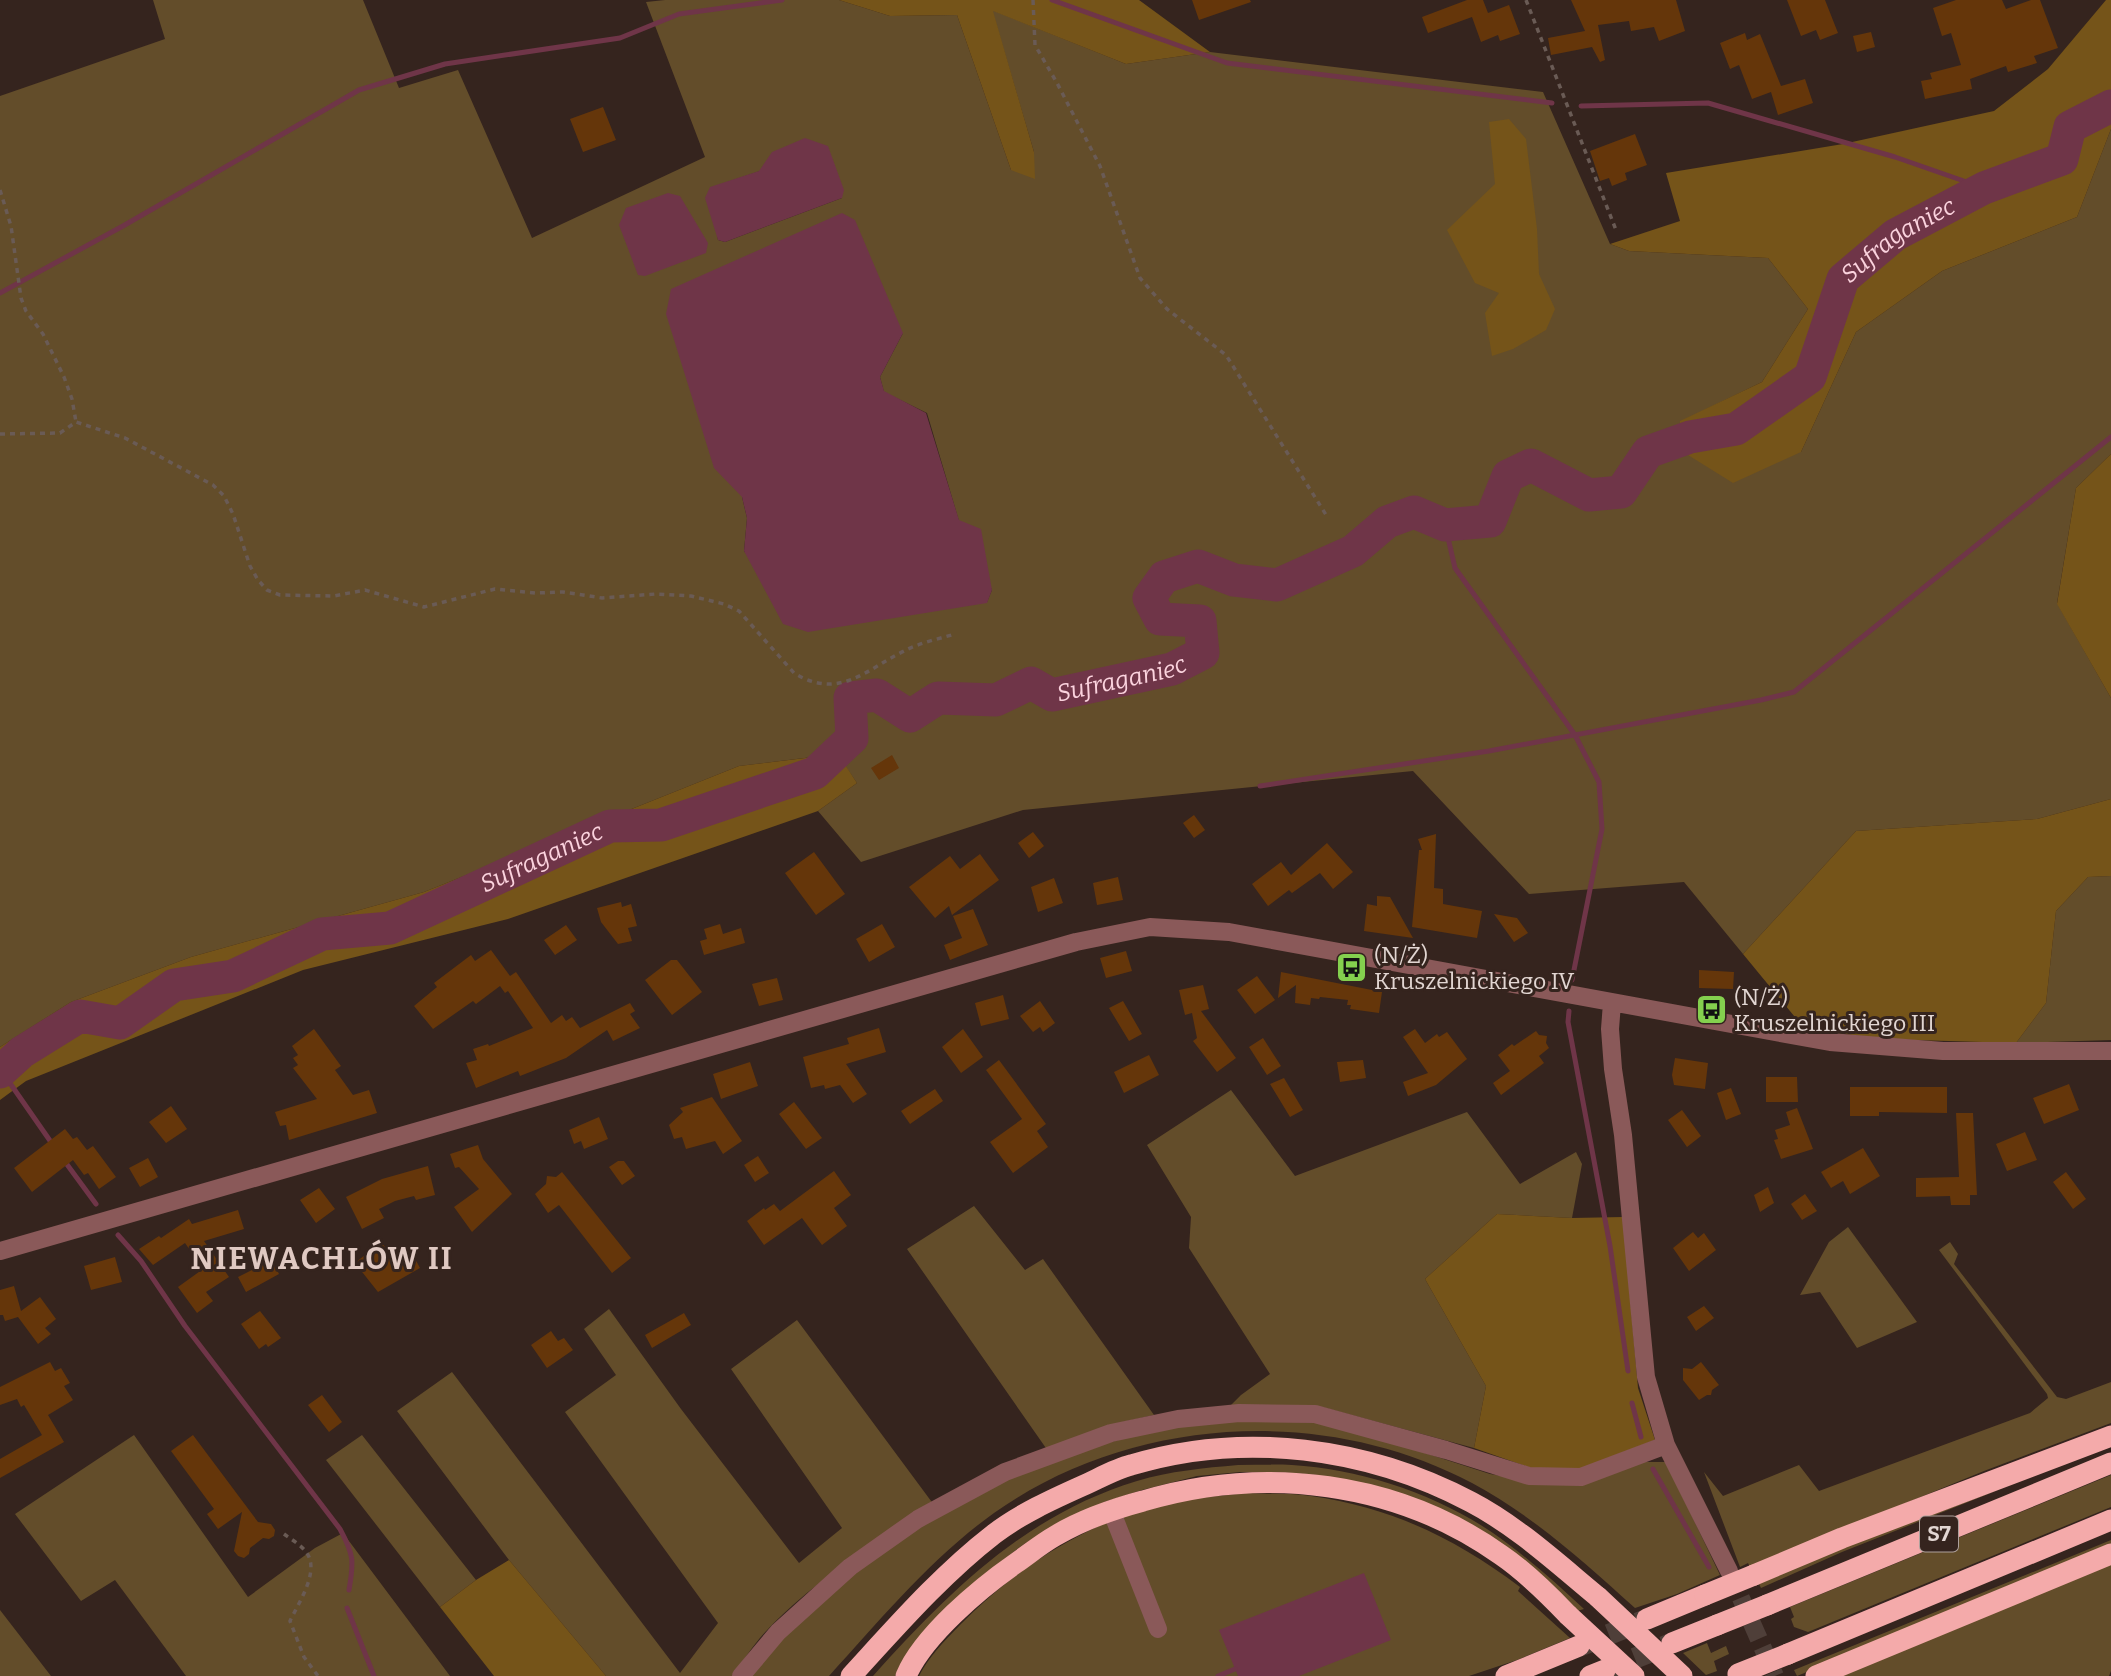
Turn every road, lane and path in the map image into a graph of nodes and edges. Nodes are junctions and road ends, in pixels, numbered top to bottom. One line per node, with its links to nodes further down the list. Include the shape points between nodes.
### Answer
1 (1033, 0): 7 (path, via 1035,45 1100,166 1140,278 1167,309 1226,355)
2 (1526, 0): 4 (path)
3 (0, 190): 5 (path, via 26,312 43,334 64,377)
4 (1616, 230)
5 (76, 422): 6 (path, via 60,433); 8 (path, via 125,438 213,485 224,496 258,580 280,595 334,596 365,590 424,607 495,589 601,598 691,596 739,611 794,673 820,683 855,680 905,650)
6 (0, 434)
7 (1328, 518)
8 (955, 634)
9 (1612, 1003): 10 (street, via 1830,1042 1897,1049); 11 (street, via 1228,932 1172,927 1128,930); 13 (street, via 1611,1038 1644,1364)
10 (2111, 1051)
11 (0, 1251)
12 (2111, 1436): 20 (highway, bridge, via 1842,1538)
13 (1666, 1445): 19 (street); 26 (street, via 1581,1477 1529,1476 1315,1415 1227,1414 1111,1433 1005,1472 918,1518 850,1567 778,1632)
14 (2111, 1463): 22 (highway, S7, bridge)
15 (1111, 1510): 21 (street); 28 (highway, via 1056,1535 1006,1570 962,1607); 30 (highway, bridge, via 1204,1486 1261,1481 1314,1483 1368,1493 1463,1531 1500,1554)
16 (2111, 1520): 24 (highway, S7, bridge)
17 (284, 1534): 25 (path, via 309,1557 310,1574 290,1621 304,1657)
18 (2111, 1554): 32 (highway)
19 (1729, 1571)
20 (1647, 1619)
21 (1158, 1629)
22 (1672, 1643)
23 (1579, 1646): 29 (highway)
24 (1736, 1675)
25 (318, 1676)
26 (741, 1676)
27 (851, 1676): 31 (highway, bridge, via 958,1564 996,1533 1056,1497 1130,1465 1236,1448 1324,1451 1427,1481 1473,1503 1598,1597)
28 (906, 1676)
29 (1506, 1676)
30 (1633, 1676)
31 (1682, 1676)
32 (1816, 1676)

